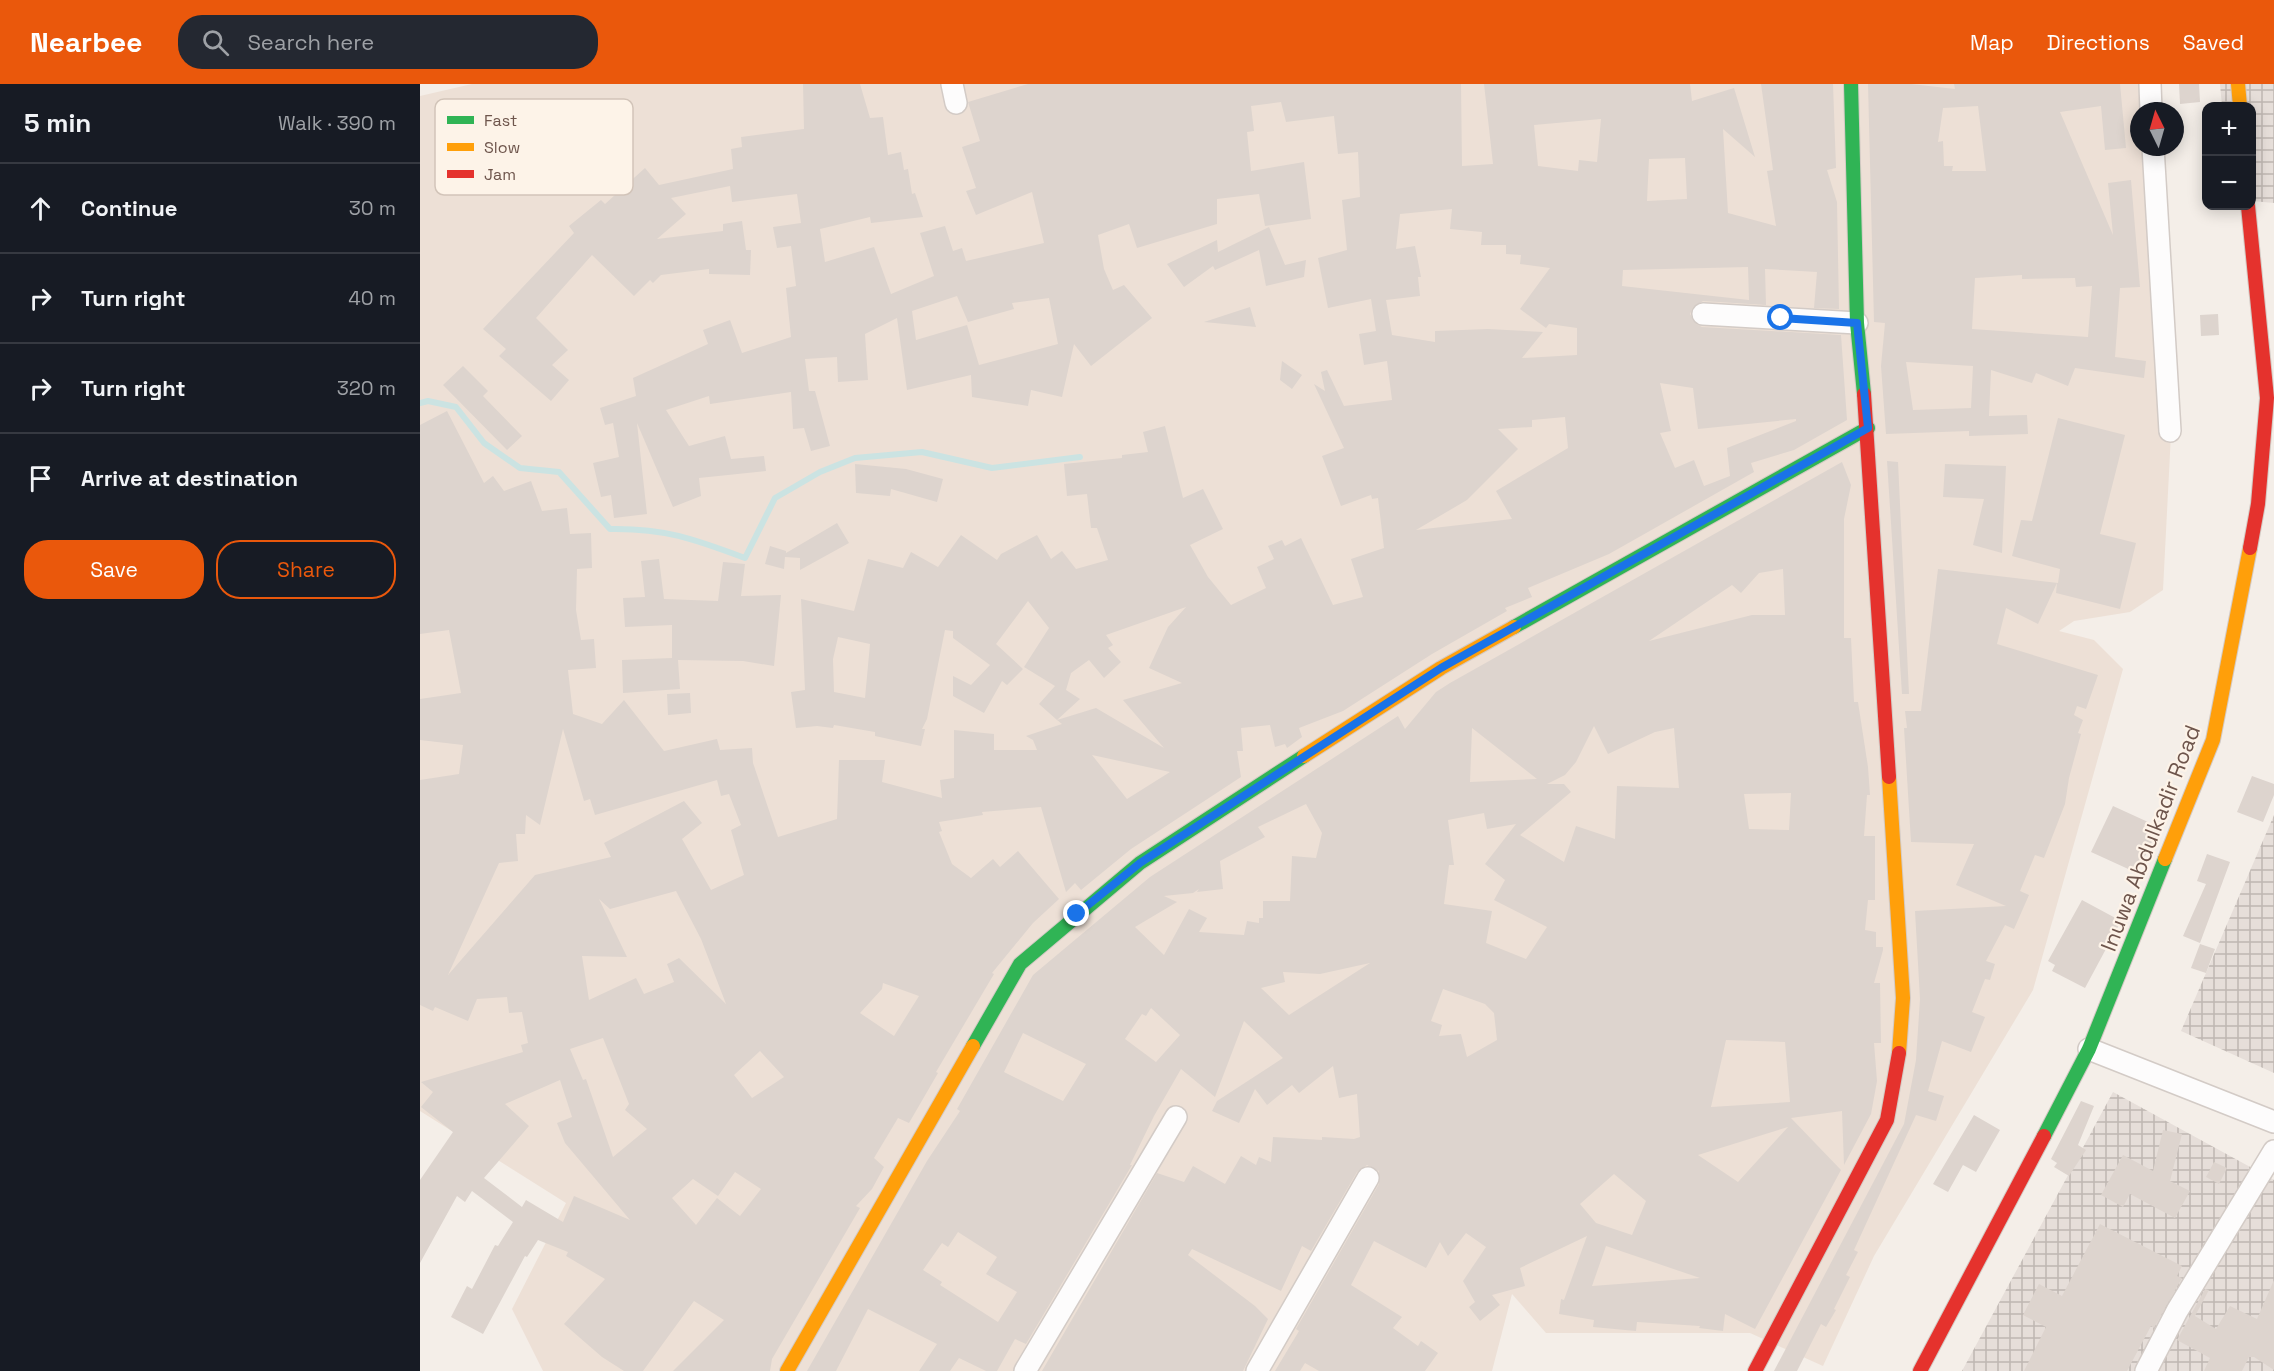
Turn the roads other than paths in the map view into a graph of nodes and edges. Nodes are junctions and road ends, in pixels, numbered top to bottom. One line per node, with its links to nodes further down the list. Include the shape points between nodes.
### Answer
1 (1851, 84): 9 (street)
2 (2150, 84): 4 (street)
3 (2238, 84): 5 (street)
4 (2151, 102)
5 (2240, 102)
6 (2154, 156): 11 (street)
7 (2248, 210): 12 (street, Inuwa Abdulkadir Road, via 2266,398 2258,504 2236,628 2213,740)
8 (1703, 314): 9 (street)
9 (1857, 323): 10 (street)
10 (1868, 428): 17 (street, via 1441,668 1140,863 1069,921 1020,964); 20 (street, via 1903,998 1899,1059 1887,1120)
11 (2170, 431)
12 (2089, 1049): 14 (street); 21 (street, Inuwa Abdulkadir Road)
13 (1176, 1118): 18 (street)
14 (2274, 1122)
15 (2274, 1151): 22 (street, via 2177,1311)
16 (1368, 1178): 19 (street)
17 (788, 1371)
18 (1025, 1371)
19 (1257, 1371)
20 (1755, 1371)
21 (1920, 1371)
22 (2146, 1371)

